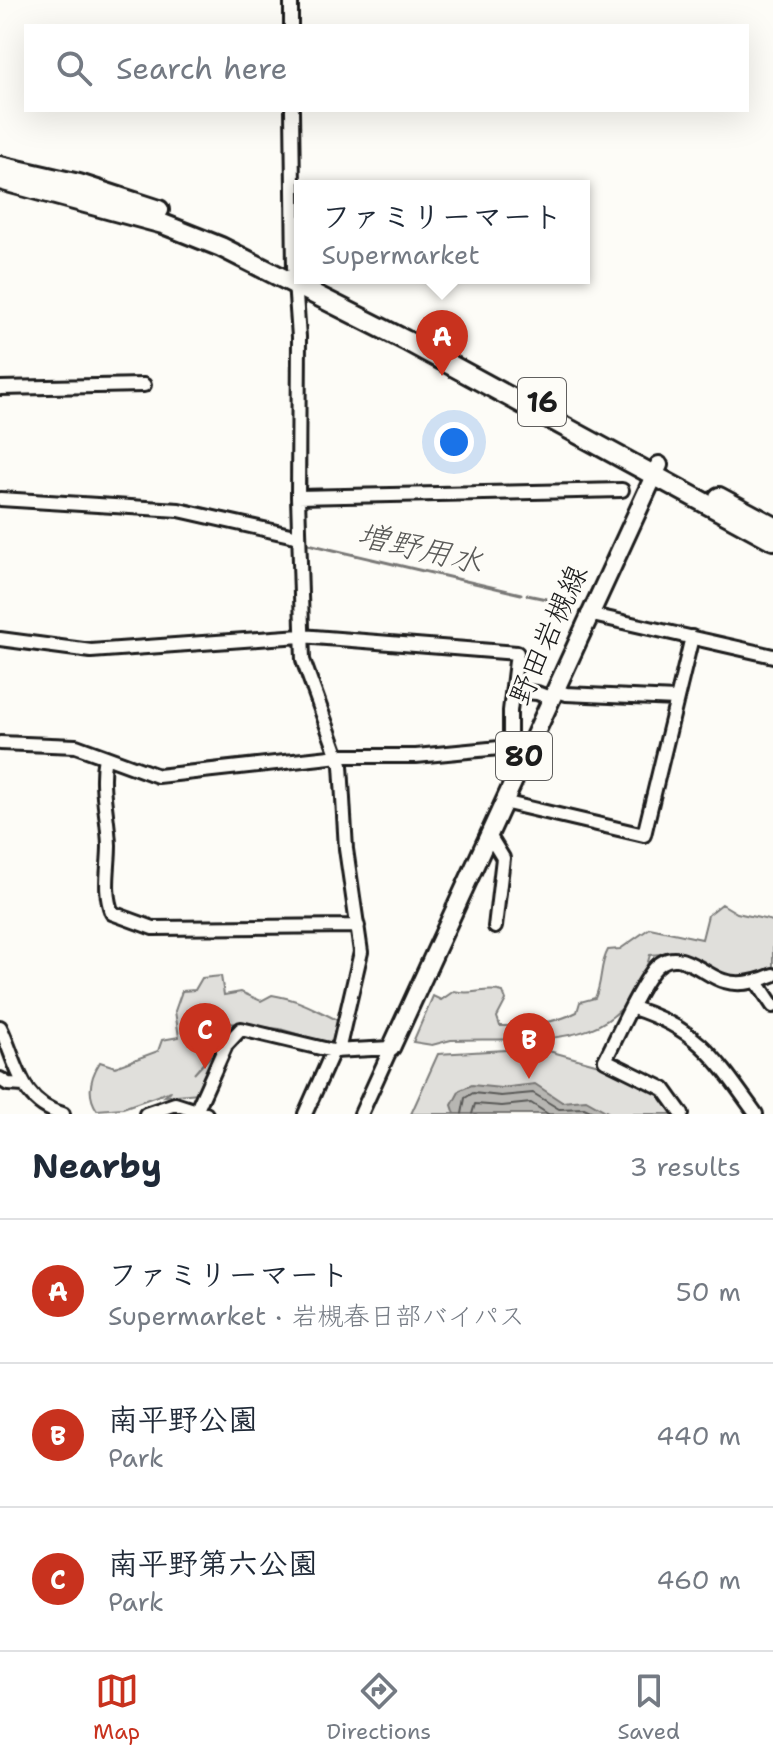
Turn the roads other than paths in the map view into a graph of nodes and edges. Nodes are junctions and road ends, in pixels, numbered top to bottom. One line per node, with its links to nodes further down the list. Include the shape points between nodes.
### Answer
1 (291, 0): 2 (street)
2 (291, 24)
3 (292, 112): 6 (street)
4 (0, 166): 7 (highway, 16, via 79,184 167,213)
5 (0, 180): 8 (highway, 16, via 163,224)
6 (295, 180)
7 (294, 272)
8 (294, 273)
9 (300, 284): 15 (street)
10 (316, 284): 13 (highway, 16)
11 (144, 385): 12 (street)
12 (0, 388)
13 (656, 470): 17 (highway, 16); 19 (highway, 16); 20 (main road, 野田岩槻線 / 80)
14 (622, 490): 15 (street)
15 (298, 497): 18 (street)
16 (0, 499): 18 (street, via 179,510)
17 (773, 526)
18 (299, 537): 21 (street)
19 (773, 540)
20 (588, 614): 22 (street); 26 (main road, 野田岩槻線 / 80)
21 (301, 636): 23 (street, via 91,651); 25 (street, via 517,653); 31 (street, via 303,660)
22 (692, 637): 24 (street); 27 (street)
23 (0, 639)
24 (773, 656)
25 (513, 691): 26 (street); 28 (street)
26 (552, 694): 27 (street); 29 (main road, 野田岩槻線 / 80)
27 (676, 699): 33 (street, via 644,835)
28 (510, 737): 29 (street); 31 (street, via 510,747 416,756)
29 (530, 742): 33 (main road, 野田岩槻線 / 80)
30 (0, 743): 32 (street, via 76,746)
31 (339, 756): 32 (street, via 158,776); 35 (street)
32 (105, 757): 35 (street, via 101,774 109,843 106,898 112,913 153,928)
33 (503, 802): 34 (main road, 野田岩槻線 / 80)
34 (489, 835): 36 (street, via 503,858); 42 (main road, 野田岩槻線 / 80)
35 (358, 926): 43 (street, via 360,968)
36 (495, 927)
37 (773, 975): 38 (street)
38 (757, 982): 39 (street); 40 (street, via 724,981 695,963 674,959 654,969)
39 (773, 1006)
40 (633, 1008): 51 (street, via 605,1060 664,1089); 52 (street, via 671,1021 695,1037)
41 (0, 1027): 45 (street)
42 (391, 1048): 43 (street); 50 (street)
43 (335, 1051): 46 (street, via 241,1029 226,1045); 49 (street)
44 (0, 1079): 45 (street)
45 (24, 1085): 47 (street, via 43,1107)
46 (200, 1113): 48 (street, via 175,1104)
47 (63, 1114)
48 (146, 1114)
49 (305, 1114)
50 (361, 1114)
51 (682, 1114)
52 (756, 1114)

